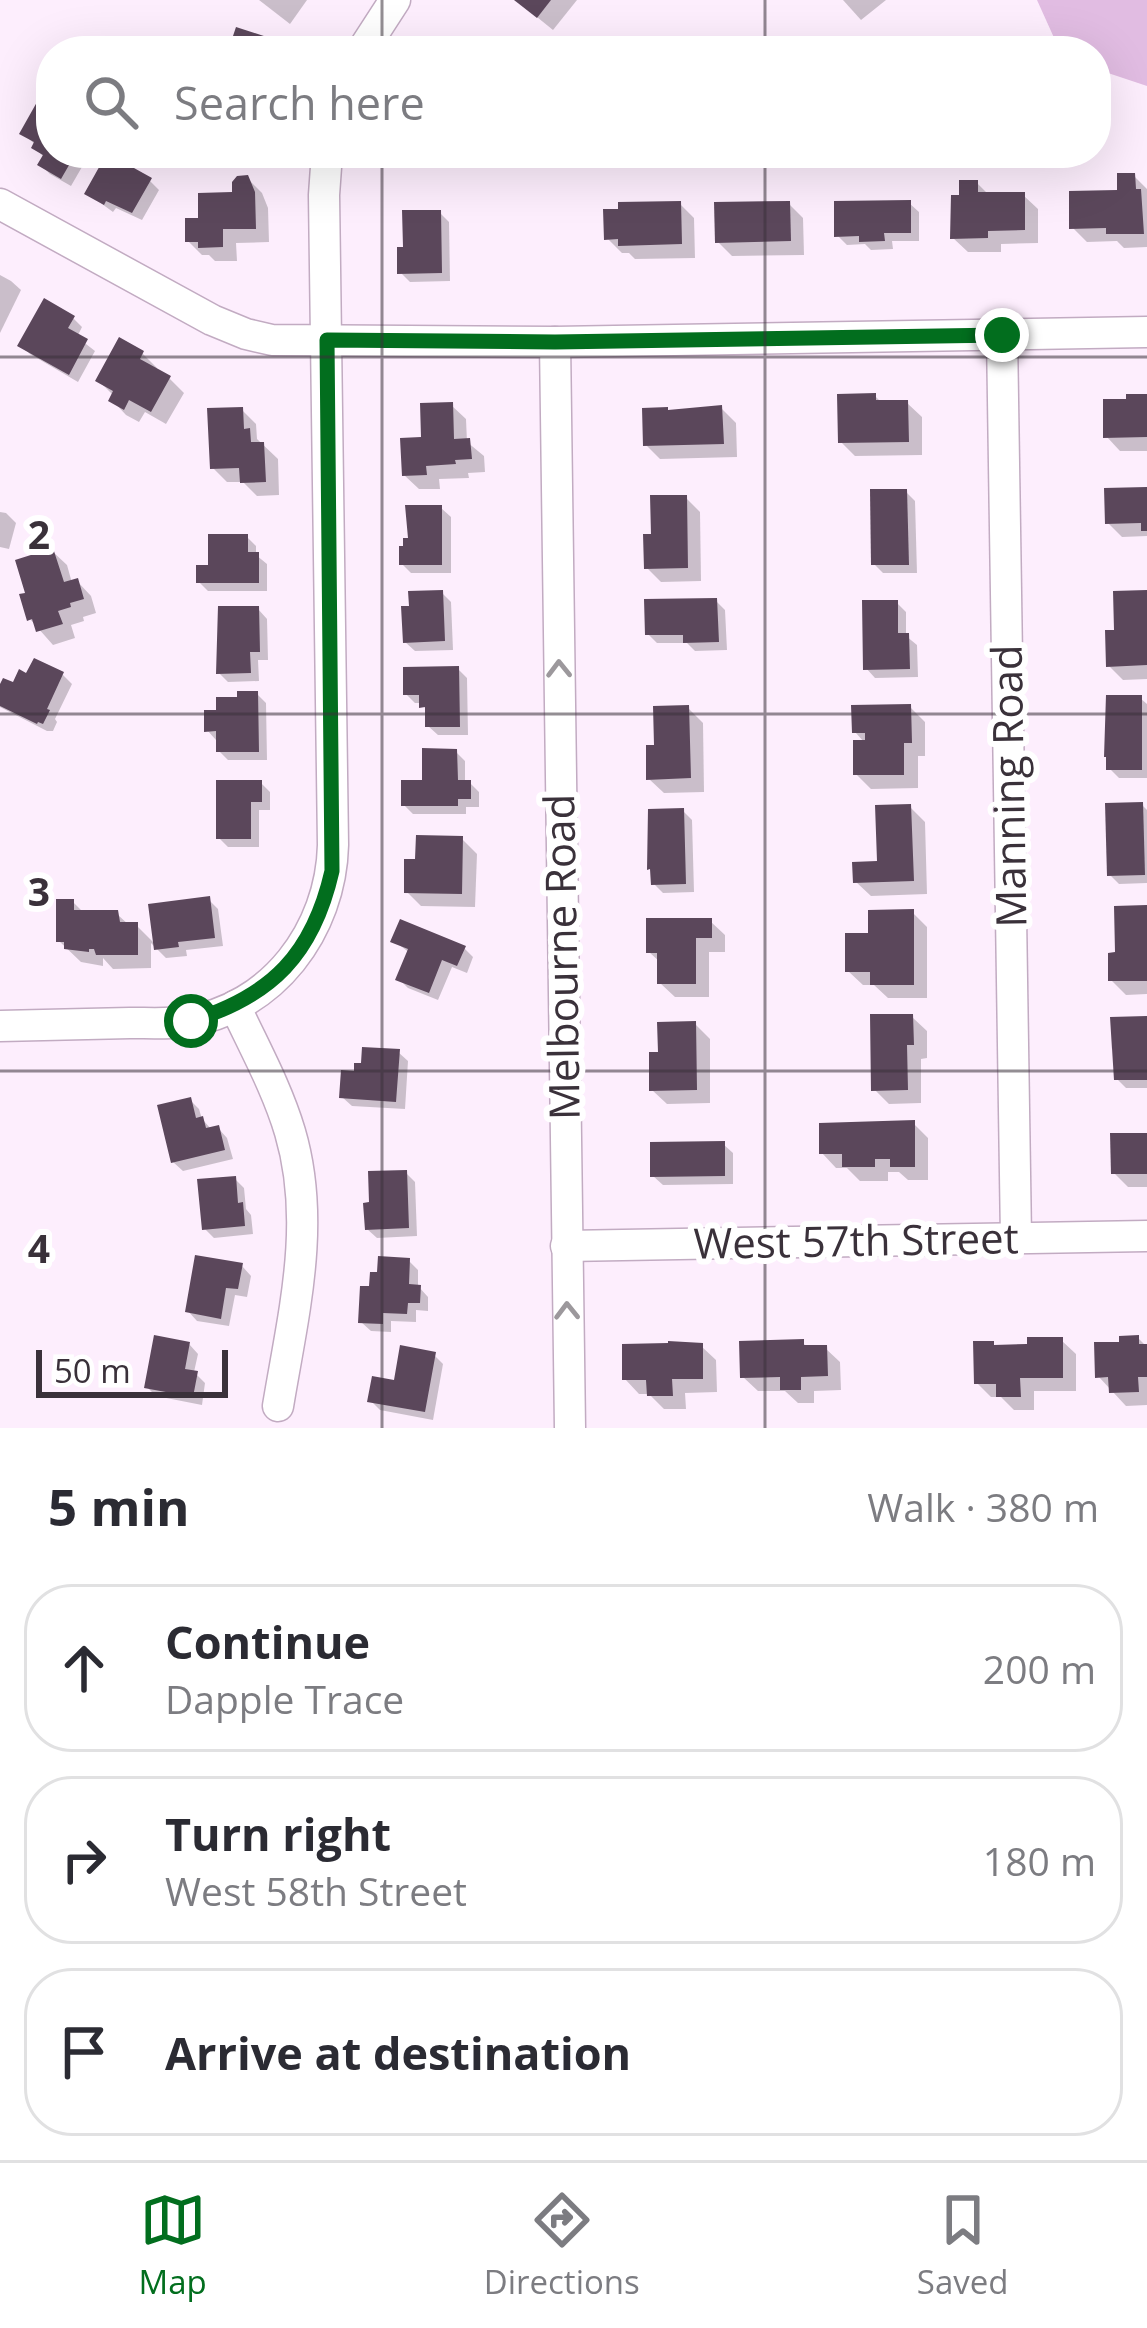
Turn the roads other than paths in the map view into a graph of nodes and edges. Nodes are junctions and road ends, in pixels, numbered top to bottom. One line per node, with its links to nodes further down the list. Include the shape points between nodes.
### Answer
1 (395, 0): 2 (street)
2 (372, 36)
3 (326, 168): 7 (street)
4 (0, 203): 7 (street, via 228,328 272,340)
5 (1147, 332): 6 (street)
6 (1002, 335): 8 (street); 12 (street, Manning Road)
7 (327, 340): 8 (street); 9 (street, via 332,871 307,941 275,979)
8 (555, 342): 13 (street, Melbourne Road, one-way to 8)
9 (235, 1006): 10 (street, via 184,1022); 14 (street, via 282,1107 302,1201 300,1272)
10 (0, 1026)
11 (1147, 1236): 12 (street, West 57th Street)
12 (1016, 1238): 13 (street, West 57th Street)
13 (566, 1246): 15 (street, Melbourne Road, one-way to 13)
14 (278, 1406)
15 (570, 1428)

